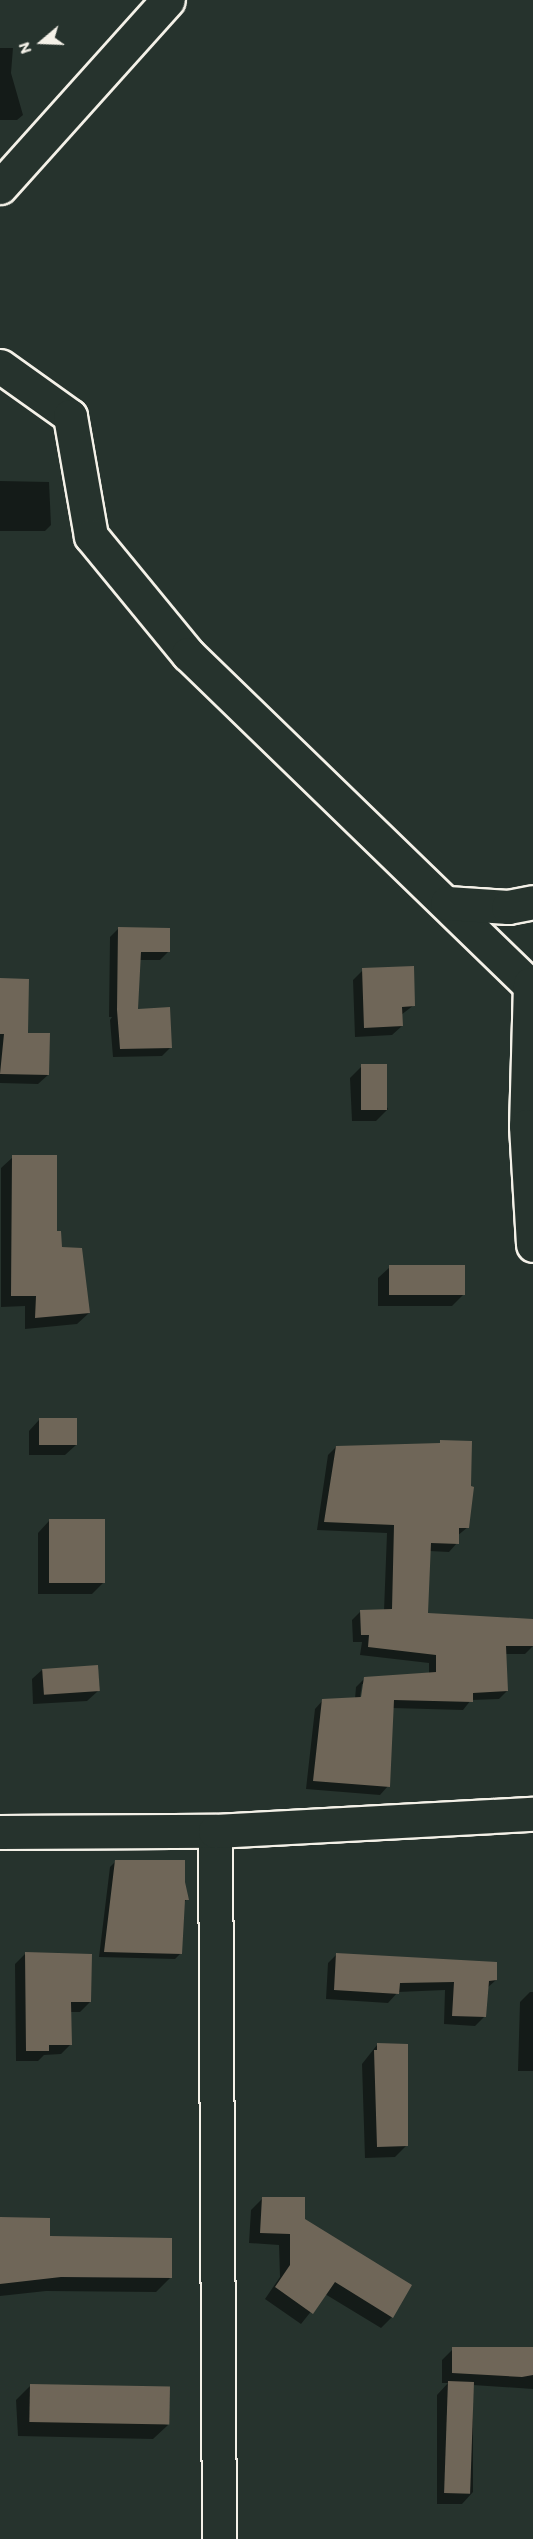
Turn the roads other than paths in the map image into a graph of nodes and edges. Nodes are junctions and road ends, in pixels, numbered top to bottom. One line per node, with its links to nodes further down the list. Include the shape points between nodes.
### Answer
1 (168, 0): 2 (street)
2 (0, 187)
3 (0, 366): 5 (street, via 69,416 91,536 180,645)
4 (533, 902): 5 (street, via 508,907)
5 (447, 903): 6 (street)
6 (531, 986): 7 (street, via 526,1126)
7 (533, 1245)
8 (533, 1814): 9 (street)
9 (215, 1831): 10 (street); 11 (street)
10 (0, 1832)
11 (219, 2539)

